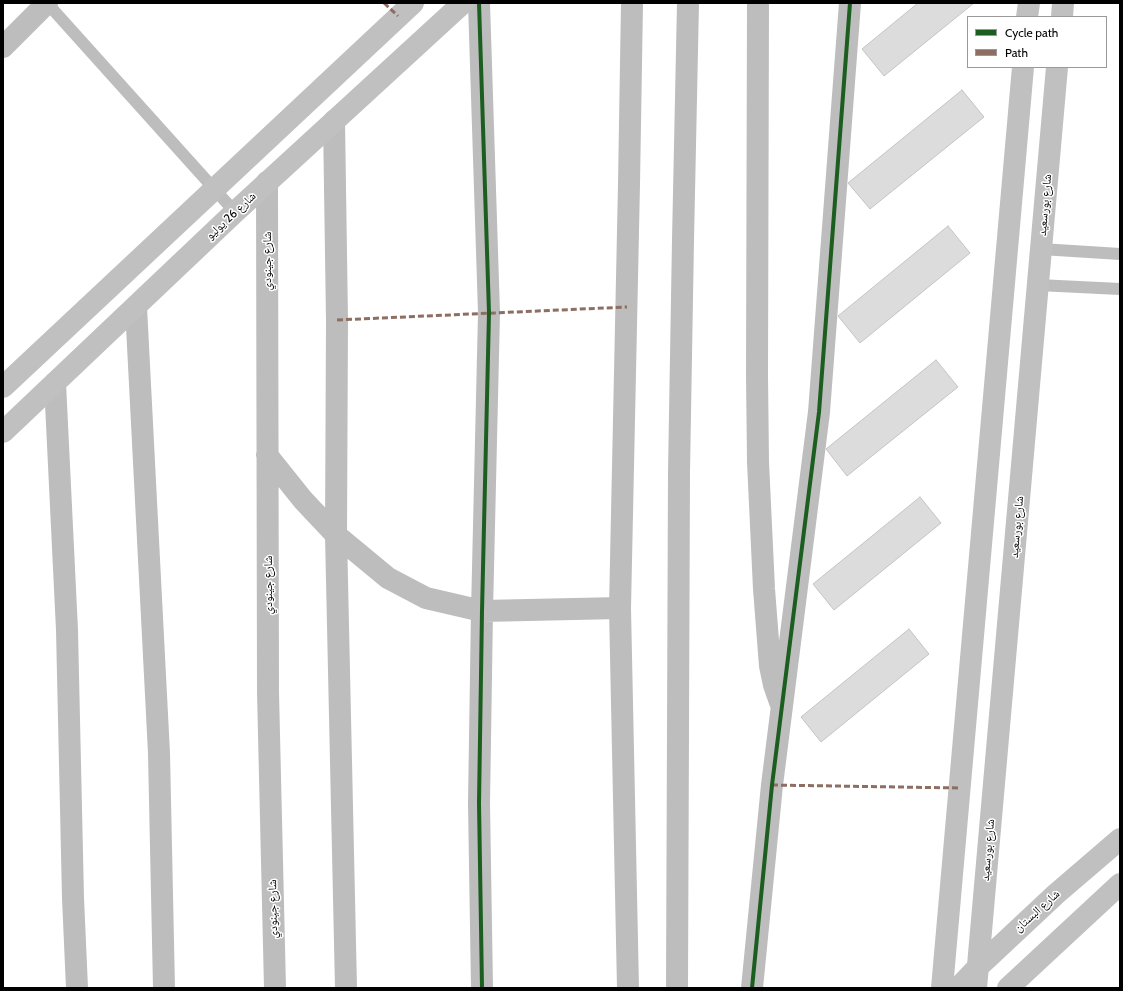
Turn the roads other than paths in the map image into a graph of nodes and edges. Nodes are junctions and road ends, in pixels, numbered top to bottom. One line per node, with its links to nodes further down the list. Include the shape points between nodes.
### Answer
1 (47, 3): 13 (street); 18 (lane)
2 (412, 3): 18 (main road)
3 (463, 3): 16 (main road, شارع 26 يوليو)
4 (479, 3): 31 (street, via 489,313)
5 (632, 3): 30 (street)
6 (688, 3): 42 (street, via 679,480)
7 (758, 3): 32 (street, via 758,462 770,666)
8 (850, 3): 32 (street, via 819,412)
9 (1029, 3): 11 (main road)
10 (1063, 3): 12 (main road)
11 (1027, 16)
12 (1062, 16)
13 (3, 47)
14 (1023, 68): 44 (main road)
15 (1057, 68): 20 (main road, شارع بورسعيد)
16 (334, 121): 17 (main road, شارع 26 يوليو); 29 (street, via 337,320)
17 (268, 182): 19 (main road, شارع 26 يوليو); 28 (street, شارع جينودي)
18 (214, 189): 19 (lane); 26 (main road)
19 (235, 212): 24 (main road, شارع 26 يوليو)
20 (1041, 249): 21 (lane); 22 (main road, شارع بورسعيد)
21 (1120, 254)
22 (1038, 285): 23 (lane); 35 (main road, شارع بورسعيد)
23 (1120, 289)
24 (136, 306): 25 (main road, شارع 26 يوليو); 37 (street, via 159,753)
25 (55, 383): 27 (main road, شارع 26 يوليو); 36 (street, via 66,630)
26 (3, 387)
27 (3, 432)
28 (267, 455): 29 (street, via 303,500); 38 (street, شارع جينودي, via 268,699)
29 (336, 534): 31 (street, via 388,578 426,598); 39 (street)
30 (620, 608): 31 (street); 41 (street)
31 (482, 611): 40 (street, via 479,803)
32 (782, 709): 43 (street)
33 (1120, 839): 35 (main road, شارع البستان, via 1050,899)
34 (1120, 884): 46 (main road)
35 (977, 977): 45 (main road, شارع البستان)
36 (77, 988)
37 (164, 988)
38 (275, 988)
39 (346, 988)
40 (482, 988)
41 (628, 988)
42 (677, 988)
43 (752, 988)
44 (942, 988)
45 (958, 988)
46 (1008, 988)

